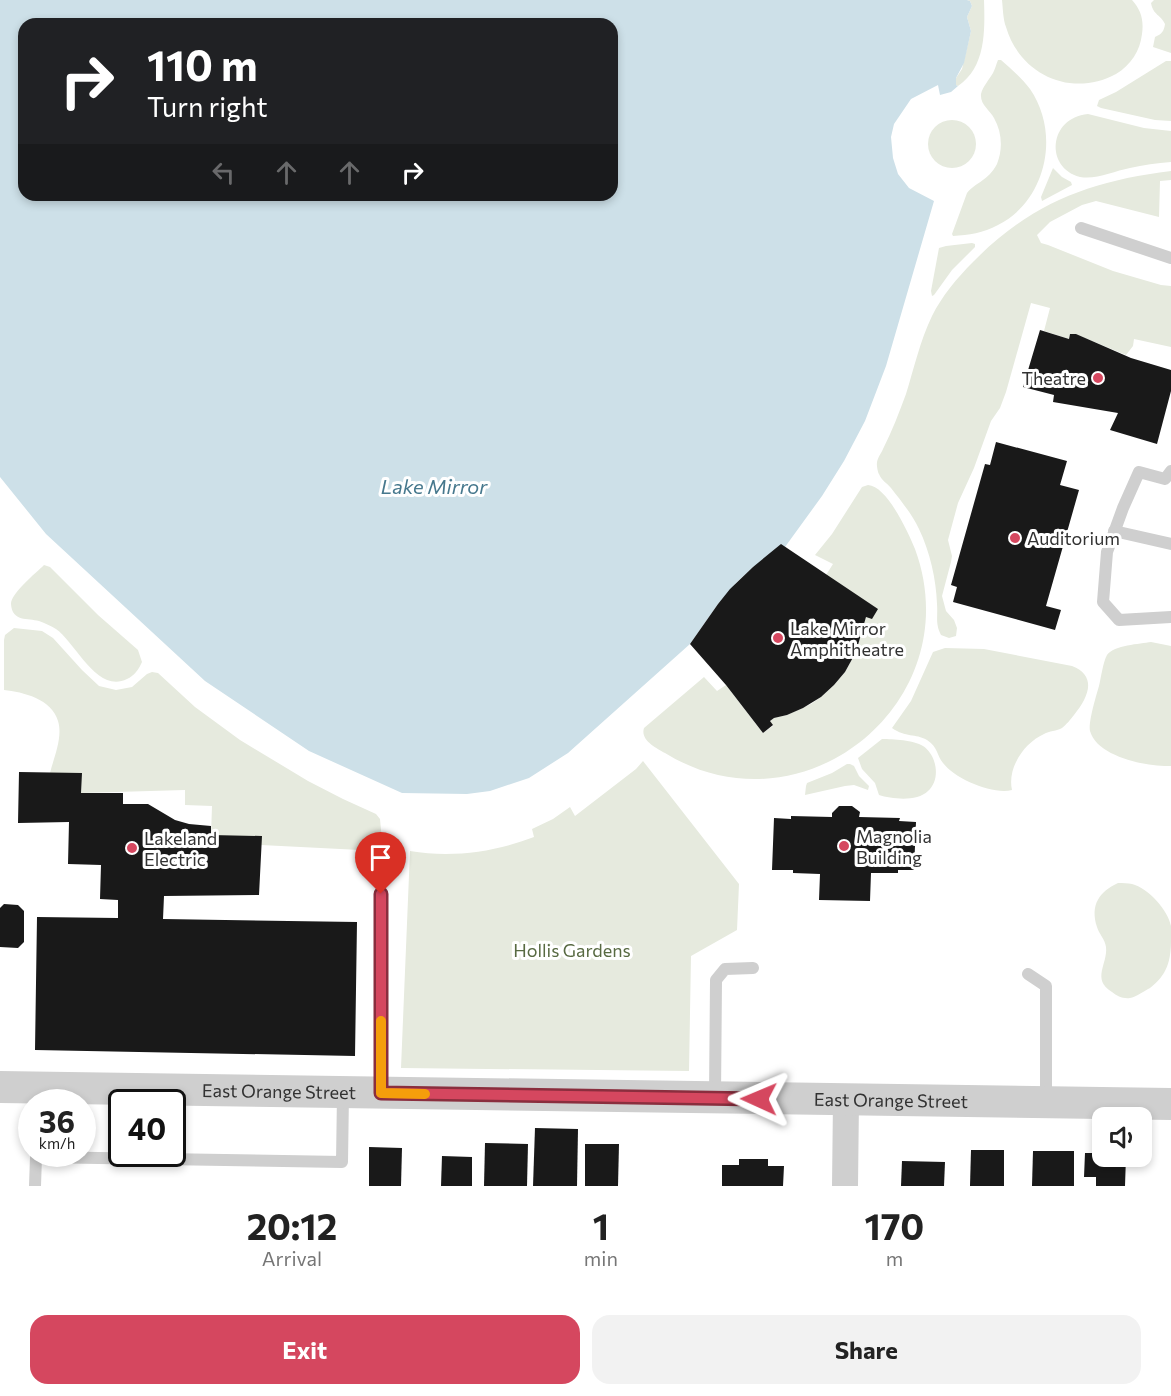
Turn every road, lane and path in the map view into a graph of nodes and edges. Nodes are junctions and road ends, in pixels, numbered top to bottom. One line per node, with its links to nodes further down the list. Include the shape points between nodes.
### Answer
1 (1081, 228): 2 (lane)
2 (1171, 258)
3 (1171, 471): 4 (lane, via 1165,479 1139,472)
4 (1114, 531): 5 (lane); 6 (lane, via 1107,552 1103,602 1119,620)
5 (1171, 544)
6 (1171, 617)
7 (381, 894): 13 (lane)
8 (753, 968): 15 (lane, via 725,969 716,980)
9 (1028, 974): 17 (lane, via 1046,986)
10 (0, 1088): 11 (street, East Orange Street)
11 (108, 1093)
12 (343, 1093): 13 (street, East Orange Street); 14 (street, East Orange Street); 20 (lane, via 342,1162)
13 (381, 1093): 15 (street, East Orange Street)
14 (186, 1096)
15 (715, 1098): 16 (street, East Orange Street)
16 (846, 1100): 17 (street, East Orange Street); 22 (street)
17 (1046, 1102): 18 (street, East Orange Street)
18 (1171, 1104)
19 (108, 1156): 21 (lane, via 36,1157)
20 (186, 1157)
21 (35, 1186)
22 (845, 1186)

